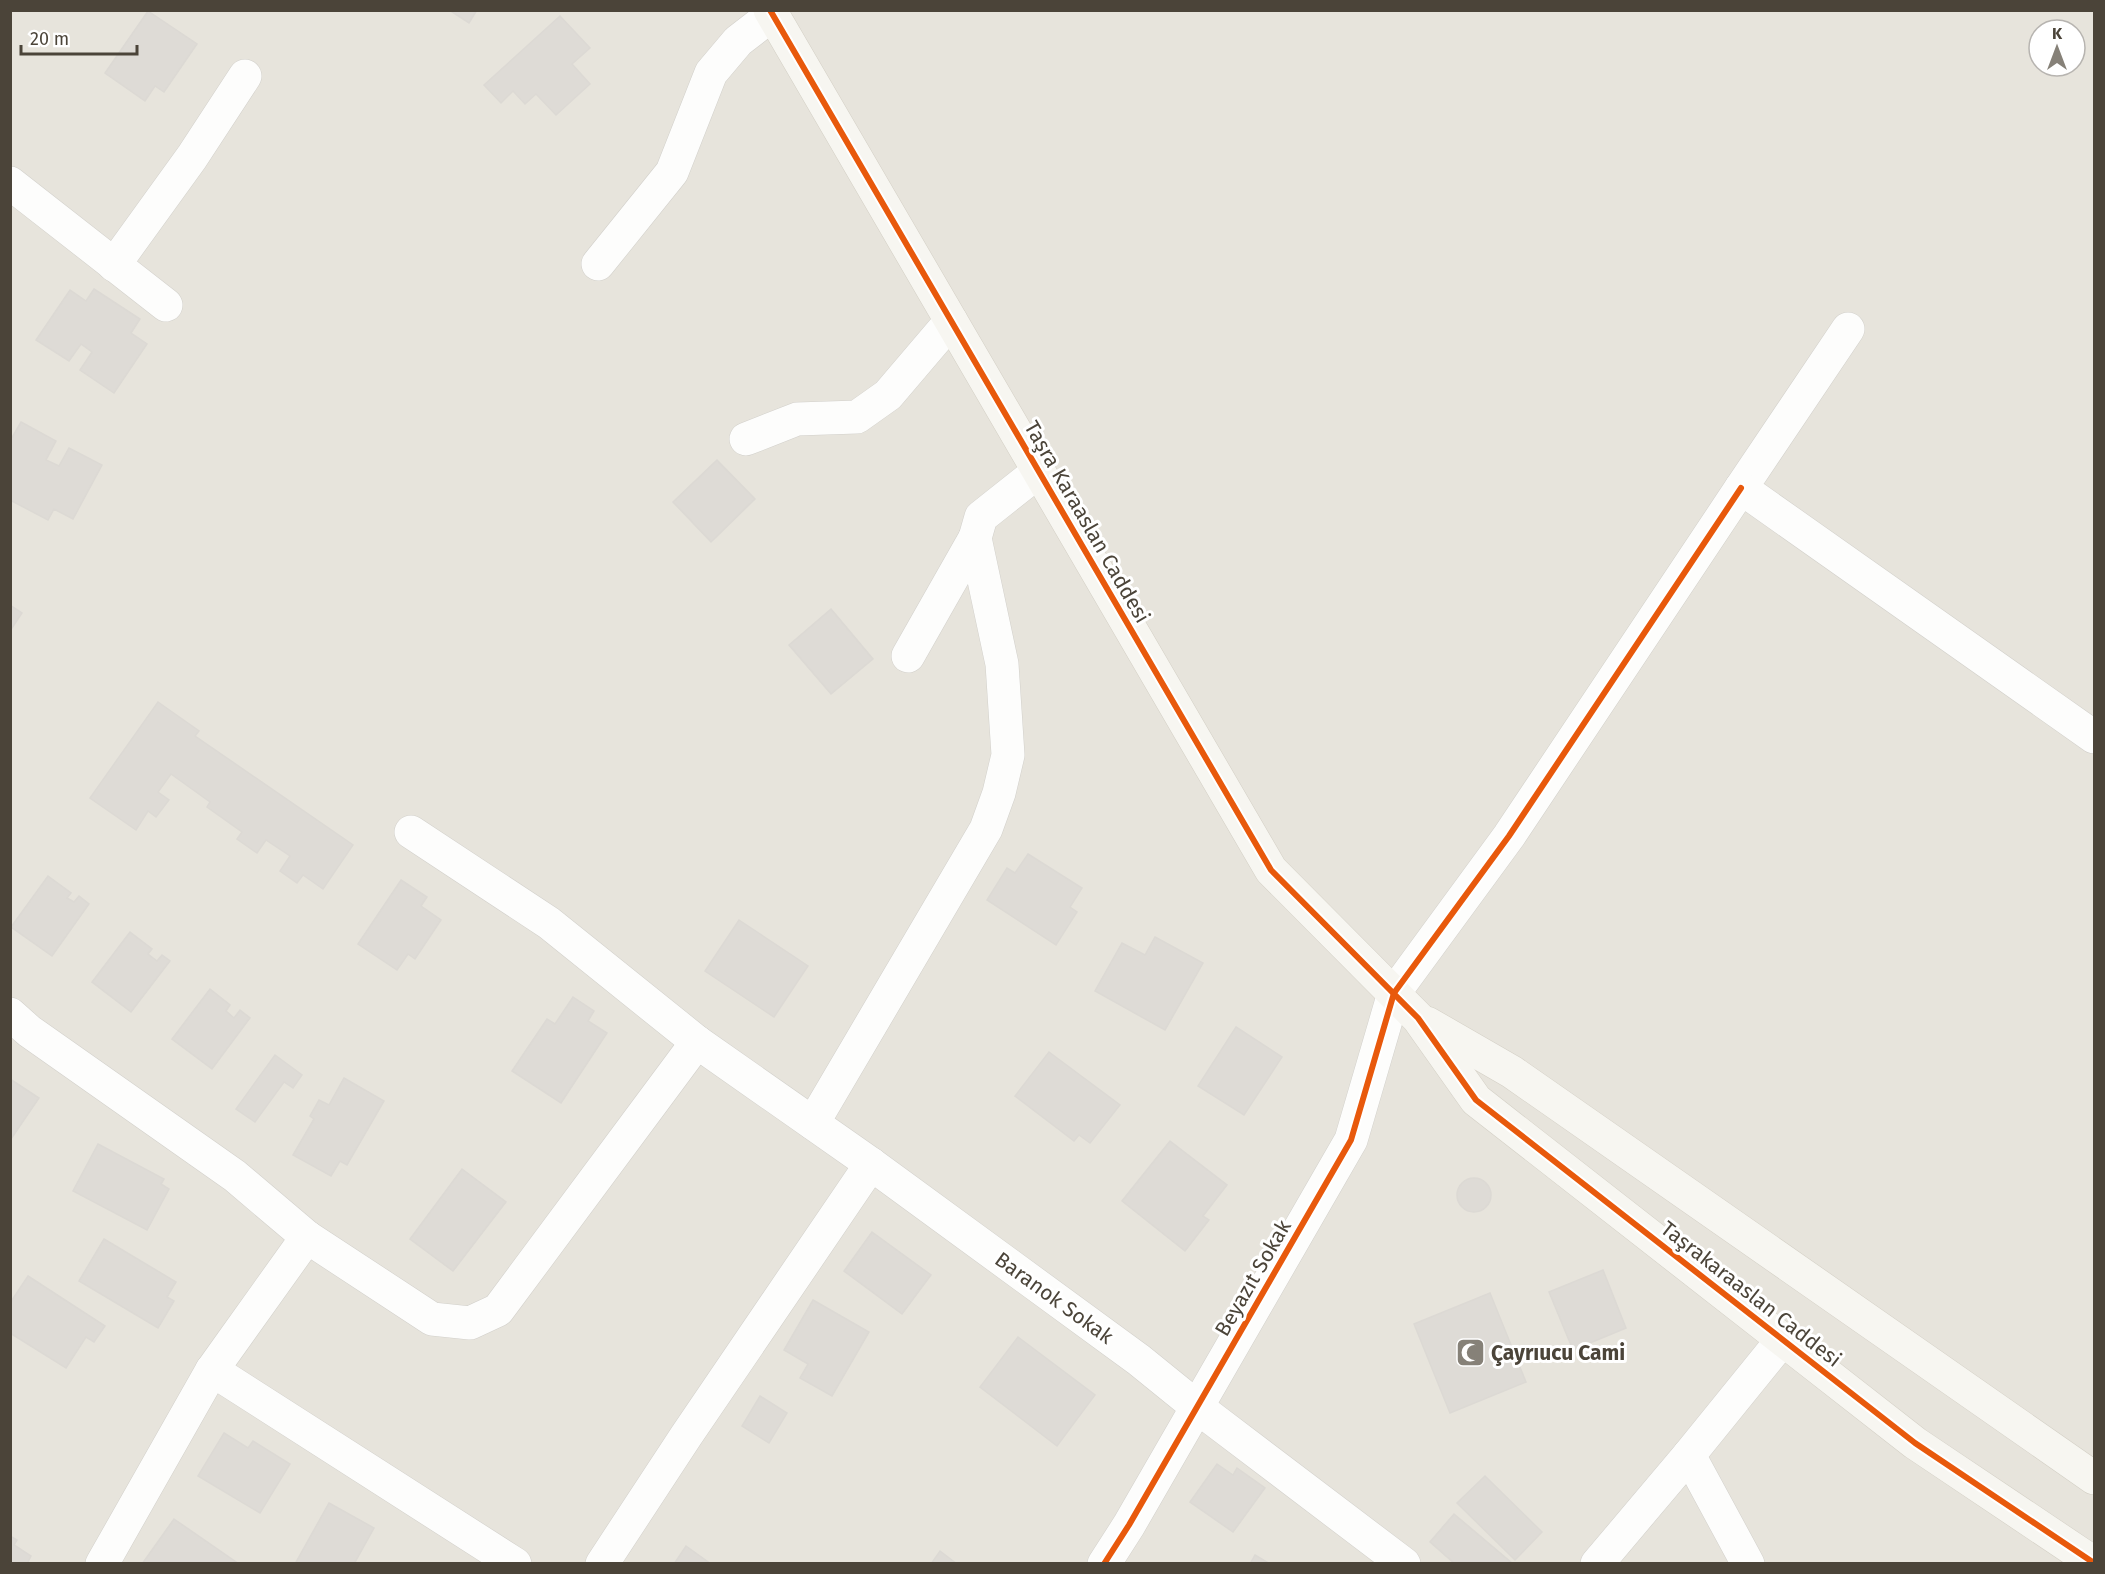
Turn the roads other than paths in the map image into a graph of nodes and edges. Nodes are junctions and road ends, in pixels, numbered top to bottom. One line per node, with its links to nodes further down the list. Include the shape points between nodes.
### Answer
1 (771, 12): 4 (street, via 738,41 711,73 672,172); 7 (street, Taşra Karaaslan Caddesi)
2 (245, 76): 5 (street)
3 (10, 183): 5 (street)
4 (598, 264)
5 (114, 265): 6 (street)
6 (166, 305)
7 (951, 321): 9 (street, via 888,395 857,417 797,418); 10 (street, Taşra Karaaslan Caddesi)
8 (1848, 329): 11 (street)
9 (746, 439)
10 (1039, 471): 12 (street, via 981,517); 16 (street, Taşra Karaaslan Caddesi, via 1271,870)
11 (1741, 488): 14 (street); 16 (street, via 1509,836)
12 (975, 538): 13 (street); 20 (street, via 1002,664 1008,755 999,793 986,829)
13 (908, 656)
14 (2094, 737)
15 (411, 832): 19 (street, Baranok Sokak, via 549,923)
16 (1394, 993): 18 (street, Taşra Karaaslan Caddesi); 25 (street, Beyazıt Sokak, via 1352,1140)
17 (10, 1014): 22 (street, via 235,1176)
18 (1418, 1018): 23 (street, Taşrakaraaslan Caddesi, via 1476,1100); 27 (street, Taşrakaraaslan Caddesi, via 1512,1072)
19 (697, 1042): 20 (street, Baranok Sokak); 22 (street, via 498,1310 470,1323 432,1319)
20 (813, 1123): 21 (street, Baranok Sokak)
21 (871, 1164): 25 (street, Baranok Sokak); 30 (street)
22 (307, 1237): 24 (street)
23 (1783, 1339): 26 (street); 35 (street, Taşrakaraaslan Caddesi, via 1915,1443)
24 (212, 1370): 28 (street); 29 (street)
25 (1197, 1407): 31 (street, Beyazıt Sokak); 32 (street, Baranok Sokak)
26 (1689, 1455): 33 (street); 34 (street)
27 (2094, 1478)
28 (102, 1563)
29 (516, 1563)
30 (602, 1563)
31 (1104, 1563)
32 (1404, 1563)
33 (1597, 1563)
34 (1748, 1563)
35 (2094, 1563)

